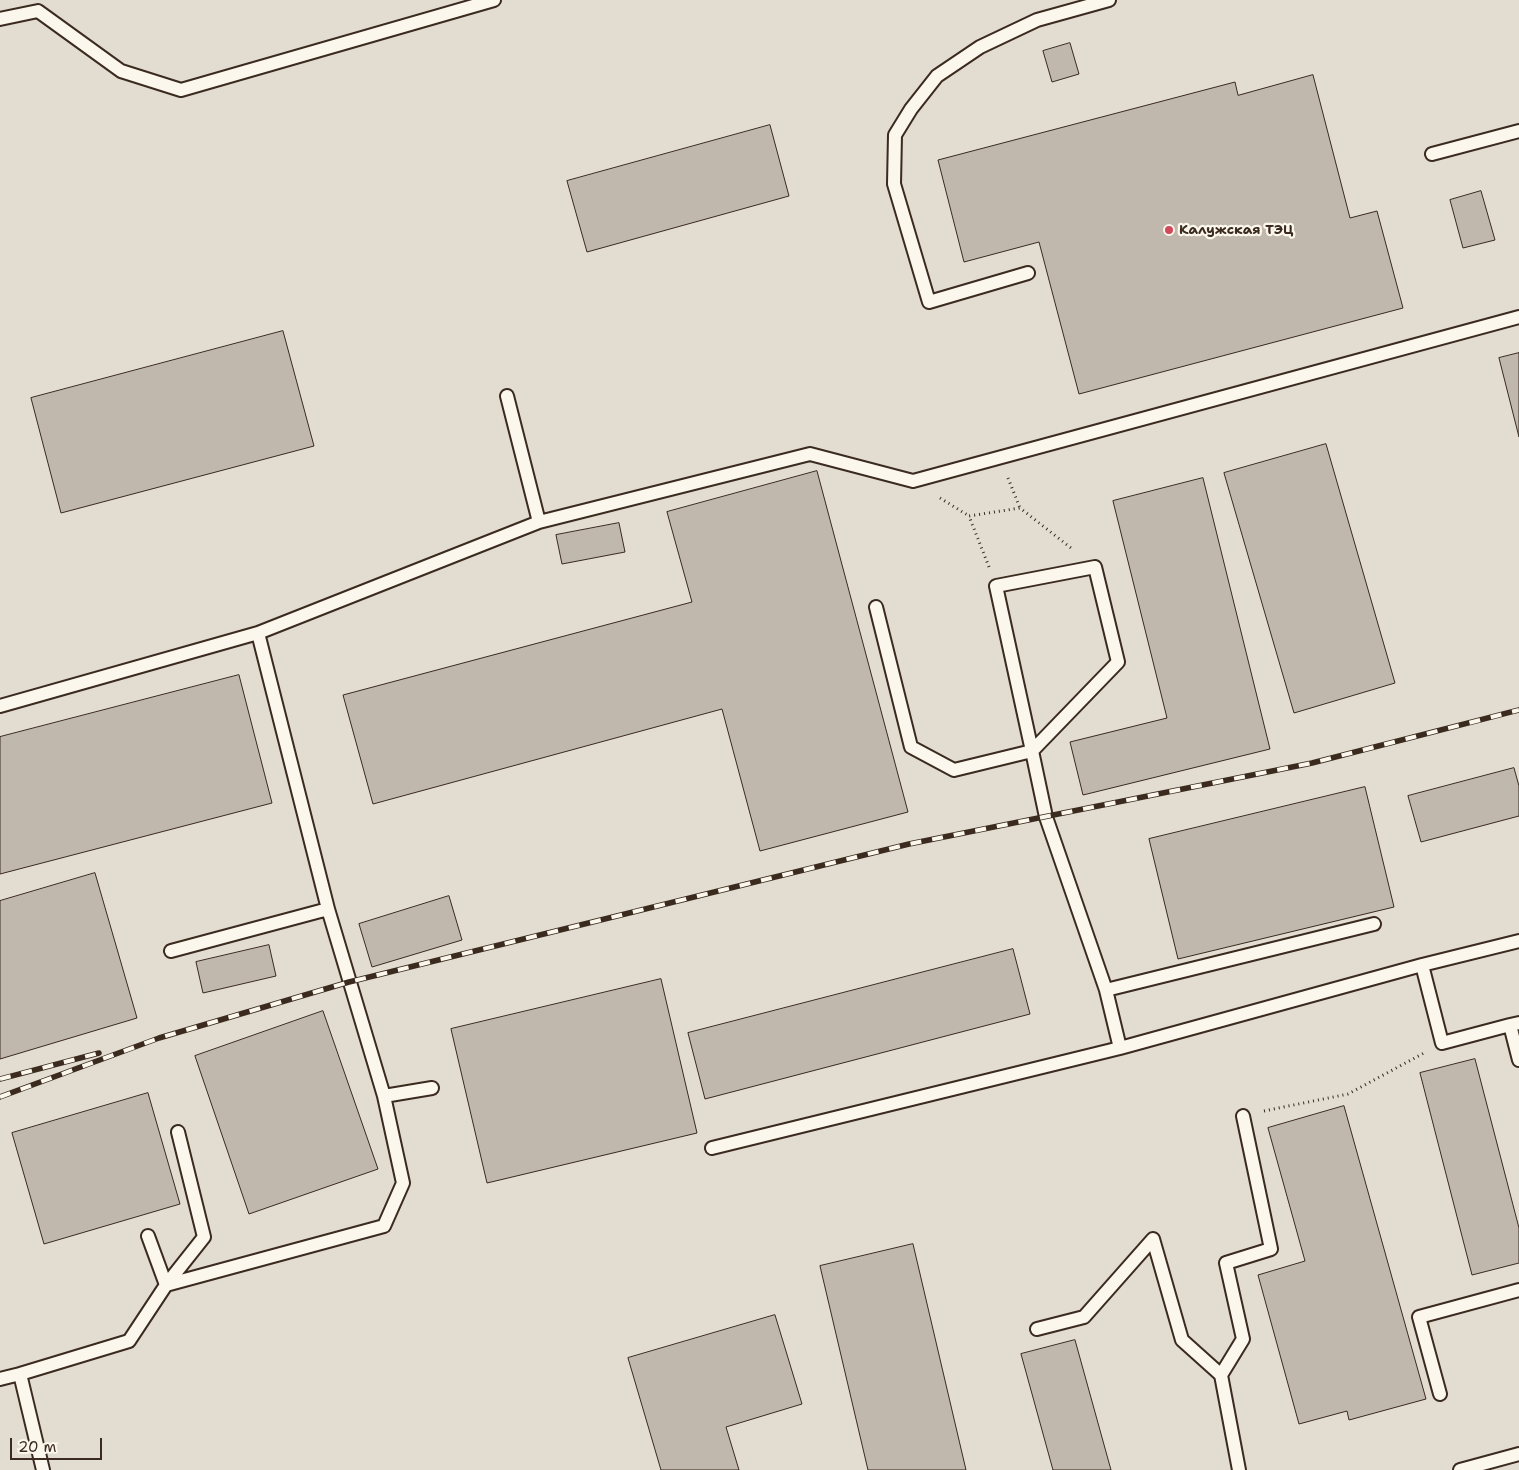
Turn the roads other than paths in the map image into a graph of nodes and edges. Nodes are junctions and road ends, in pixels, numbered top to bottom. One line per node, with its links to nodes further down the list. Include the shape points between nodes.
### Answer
1 (494, 0): 3 (lane, via 180,90 121,71 38,11)
2 (1110, 0): 6 (lane, via 1037,20 980,47 937,76 895,135 894,184 929,302)
3 (0, 19)
4 (1519, 131): 5 (lane)
5 (1432, 154)
6 (1028, 274)
7 (1519, 317): 9 (lane, via 913,481 810,454)
8 (507, 396): 9 (lane)
9 (539, 522): 11 (lane)
10 (876, 607): 13 (lane, via 911,747 954,770)
11 (258, 633): 12 (lane); 14 (lane)
12 (0, 706)
13 (1032, 750): 13 (lane, via 1118,662 1095,567 996,586); 19 (lane, via 1046,816)
14 (328, 909): 17 (lane); 24 (lane)
15 (1374, 924): 19 (lane)
16 (1519, 941): 18 (lane)
17 (171, 952)
18 (1422, 965): 20 (lane, via 1442,1043); 21 (lane)
19 (1106, 990): 21 (lane)
20 (1515, 1024): 22 (lane)
21 (1120, 1048): 27 (lane)
22 (1519, 1060)
23 (432, 1088): 24 (lane)
24 (384, 1096): 29 (lane, via 403,1183 384,1226)
25 (1243, 1116): 33 (lane, via 1271,1249 1226,1263 1243,1339)
26 (178, 1132): 29 (lane, via 204,1237)
27 (712, 1148)
28 (148, 1236): 29 (lane)
29 (166, 1285): 32 (lane, via 129,1341)
30 (1519, 1290): 35 (lane, via 1419,1317)
31 (1037, 1329): 33 (lane, via 1084,1317 1153,1239 1182,1340)
32 (20, 1374): 34 (lane); 37 (lane)
33 (1222, 1375): 38 (lane)
34 (0, 1379)
35 (1440, 1394)
36 (1519, 1454): 39 (lane)
37 (43, 1470)
38 (1239, 1470)
39 (1460, 1470)

